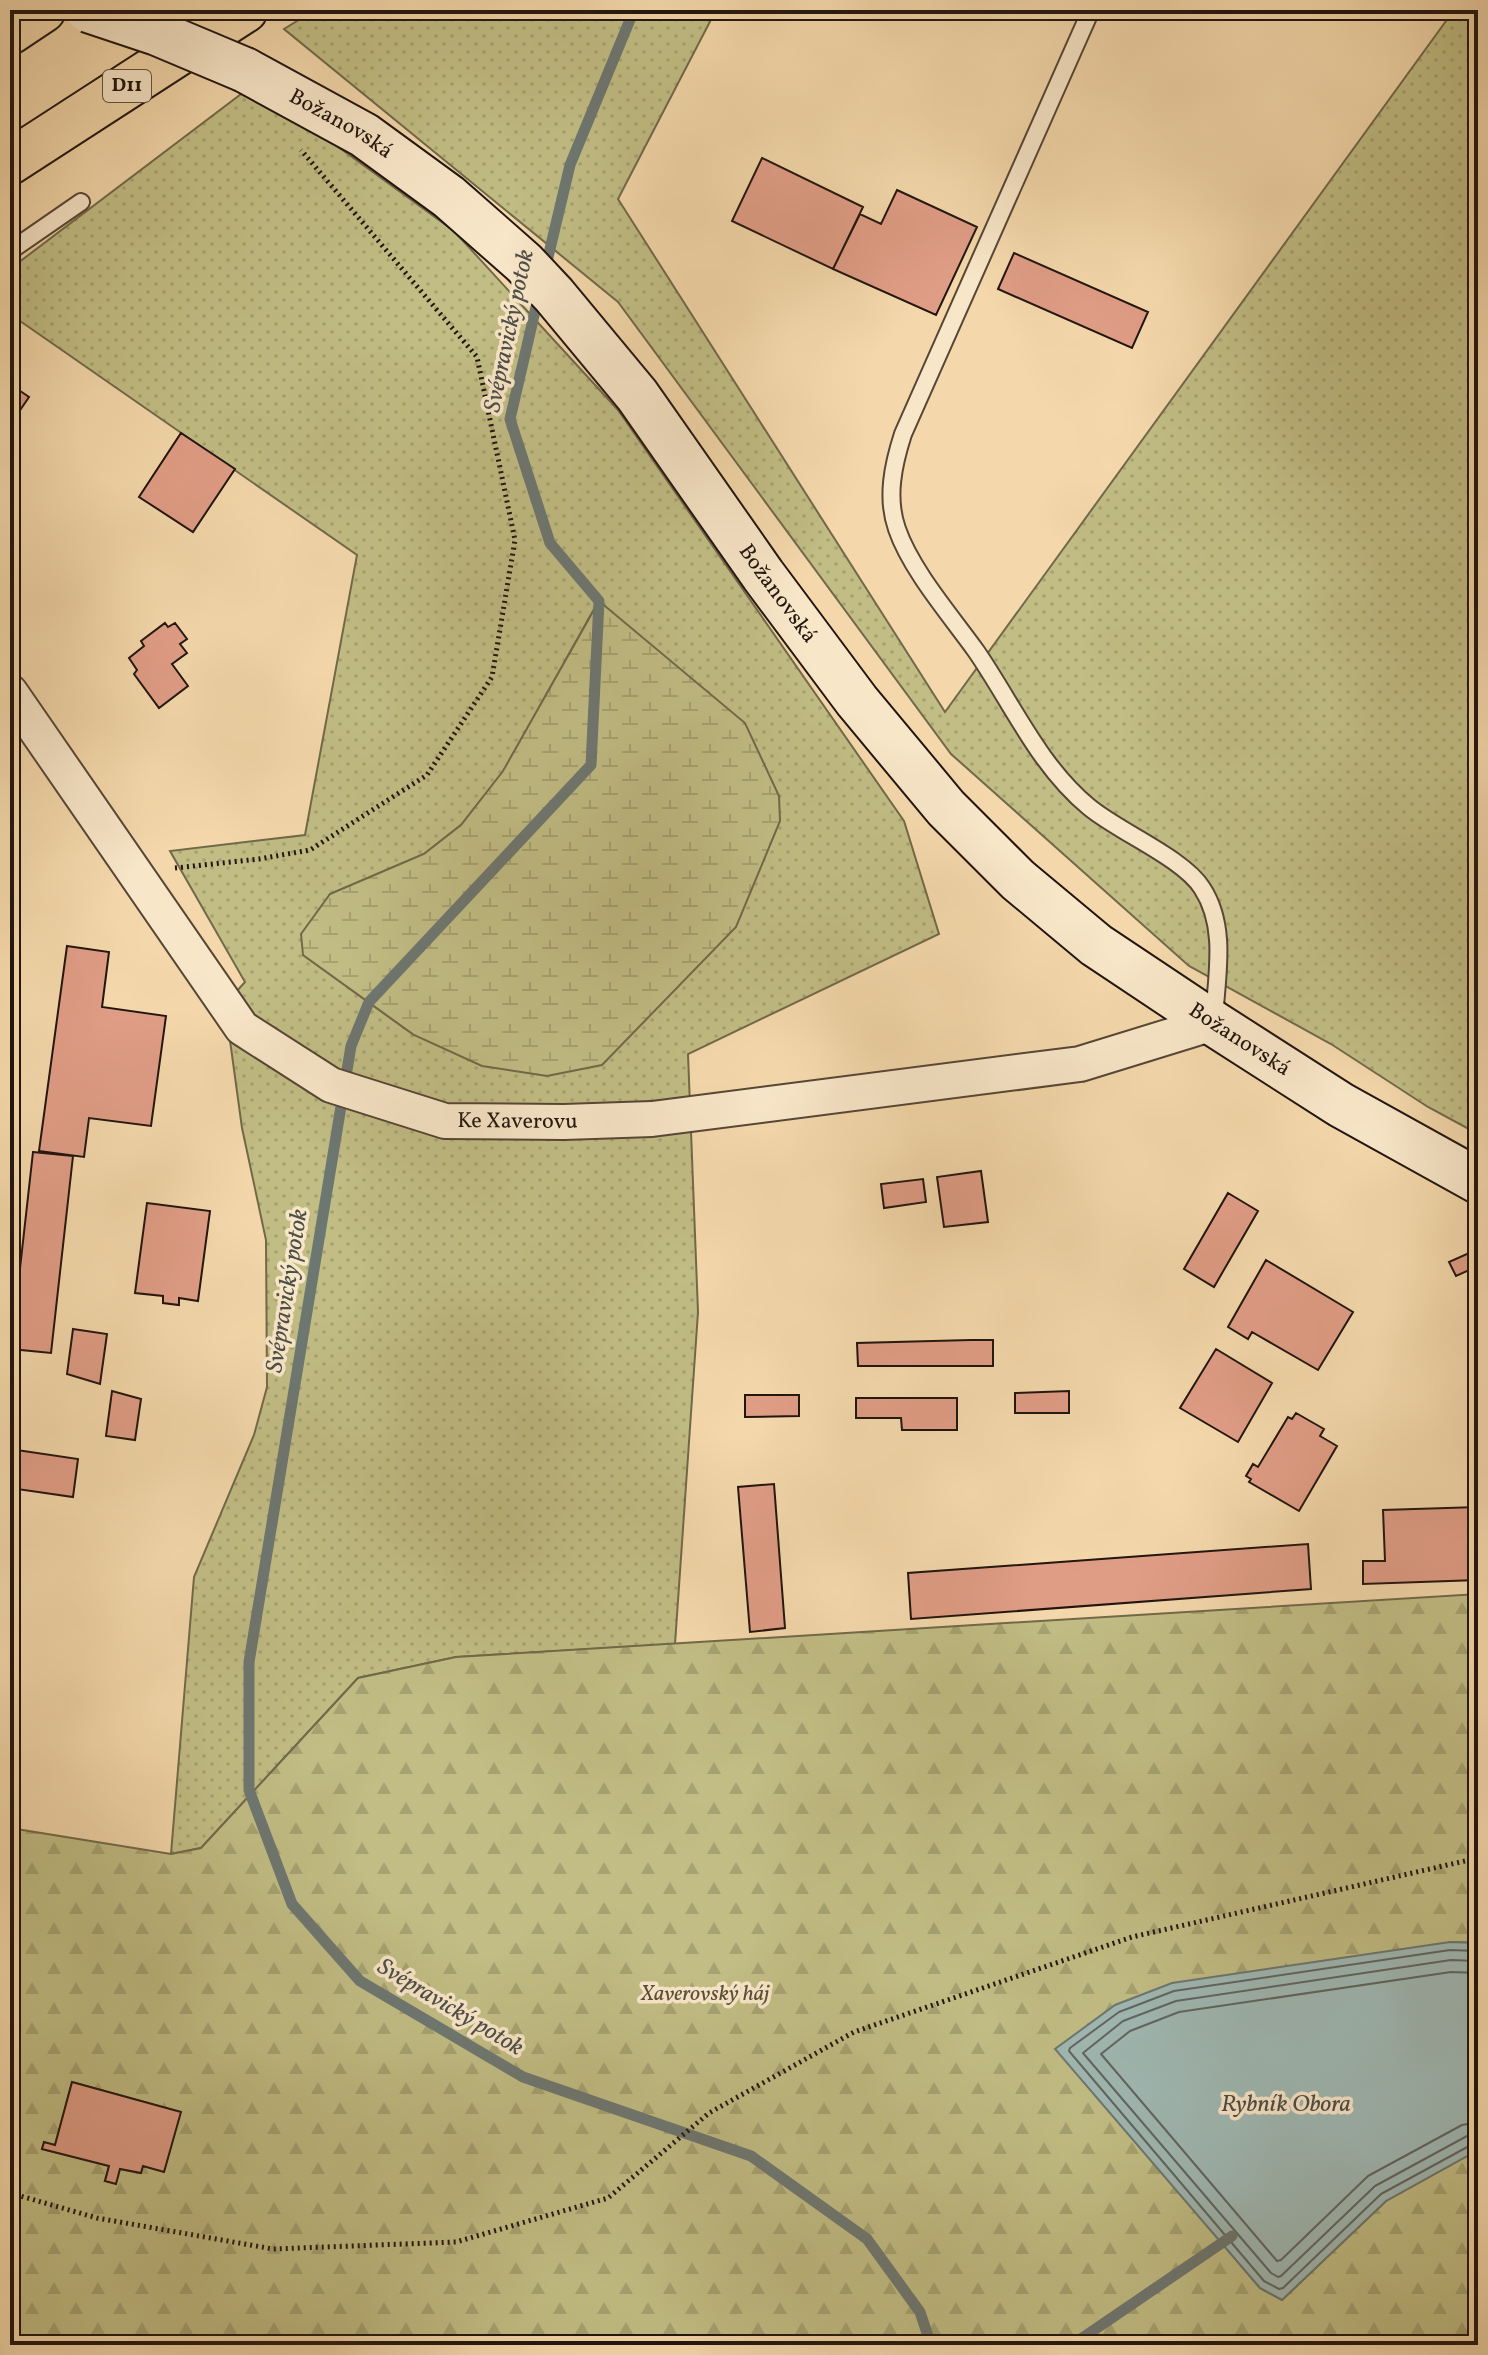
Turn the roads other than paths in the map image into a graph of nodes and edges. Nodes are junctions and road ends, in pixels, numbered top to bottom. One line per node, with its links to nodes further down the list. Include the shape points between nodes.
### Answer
1 (43, 10): 5 (highway)
2 (88, 10): 10 (street, Božanovská, bridge, via 245,70 364,135 449,197 524,263 637,395 857,701 946,808 1018,880 1096,945)
3 (245, 10): 6 (highway, D11)
4 (1091, 10): 10 (lane, via 903,434 892,505 905,549 1064,783 1201,886 1218,934)
5 (10, 32)
6 (10, 162)
7 (81, 202): 8 (lane)
8 (10, 251)
9 (10, 692): 10 (street, Ke Xaverovu, via 242,1028 344,1090 445,1121 652,1119 1080,1064)
10 (1213, 1023): 11 (street, Božanovská, via 1341,1105)
11 (1478, 1181)

